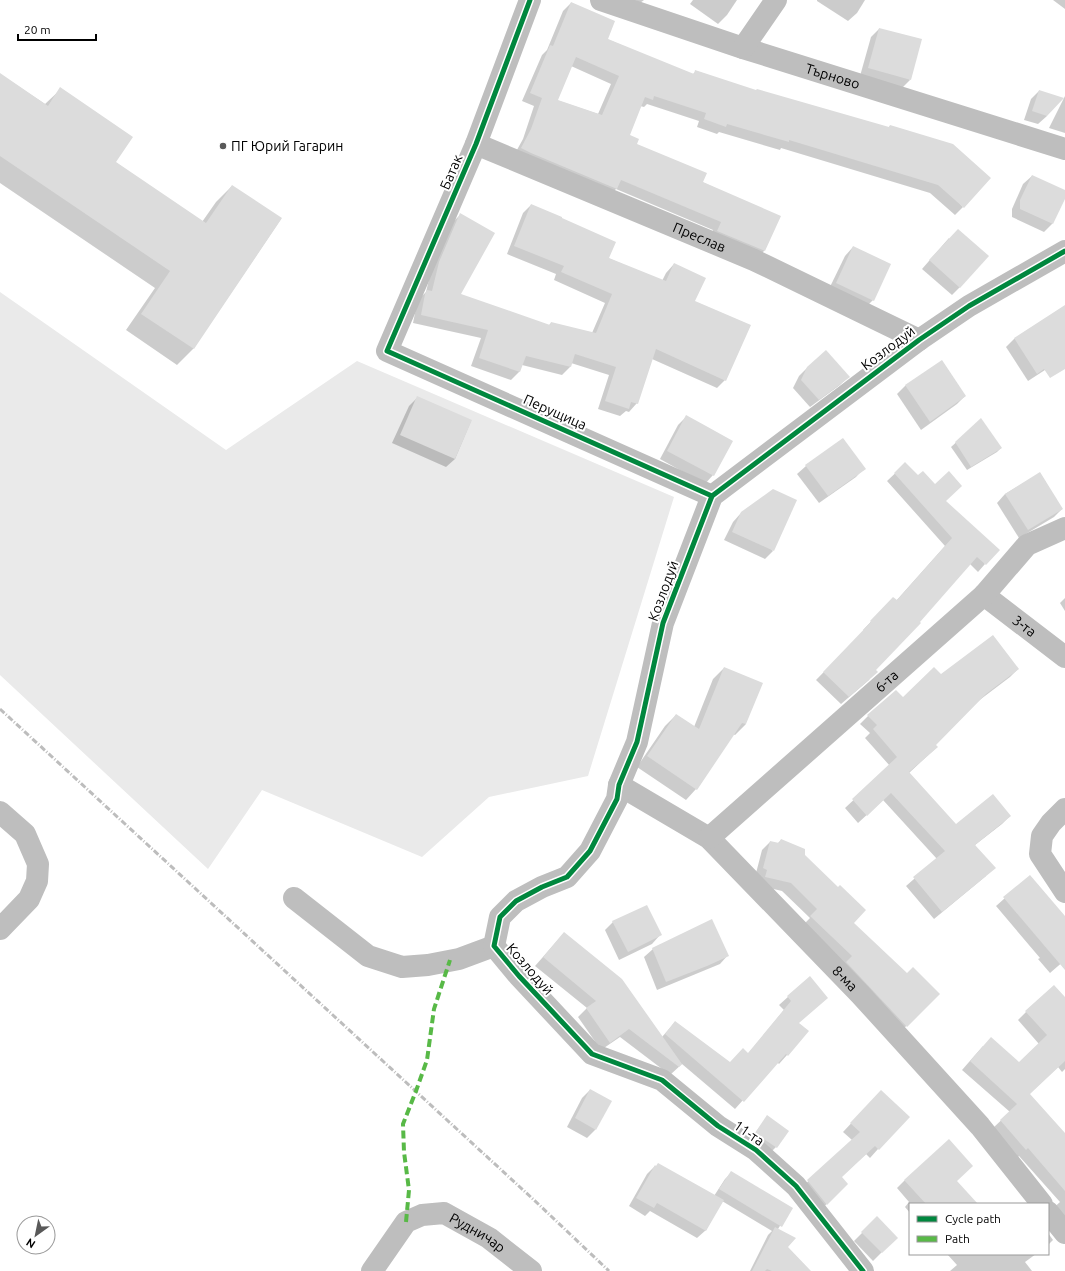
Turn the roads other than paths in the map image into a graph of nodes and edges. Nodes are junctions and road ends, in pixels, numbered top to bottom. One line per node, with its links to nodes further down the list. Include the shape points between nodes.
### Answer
1 (530, 0): 5 (street, Батак)
2 (601, 0): 4 (street, Търново)
3 (776, 0): 4 (street)
4 (743, 48): 6 (street, Търново)
5 (476, 144): 8 (street, Преслав, via 754,260); 9 (street, Батак)
6 (1065, 149)
7 (1065, 251): 8 (street, Козлодуй, via 969,306)
8 (919, 340): 10 (street, Козлодуй)
9 (388, 351): 10 (street, Перущица)
10 (712, 496): 14 (street, Козлодуй, via 663,623 637,742)
11 (1065, 528): 12 (street, 6-та, via 1027,545)
12 (984, 595): 13 (street, 3-та); 17 (street, 6-та)
13 (1065, 657)
14 (620, 785): 17 (street, 8-ма); 21 (street, Козлодуй, via 617,799 590,851 567,877 516,901 500,917)
15 (1065, 810): 18 (street, via 1042,836 1040,854)
16 (0, 812): 20 (street, via 25,834 38,864 37,881 30,898)
17 (709, 838): 23 (street, 8-ма, via 860,994 980,1126)
18 (1065, 892)
19 (294, 898): 21 (street, via 368,956 402,967 428,965 459,958)
20 (0, 929)
21 (494, 946): 22 (street, Козлодуй)
22 (592, 1054): 28 (street, 11-та, via 662,1080 718,1126 756,1150 796,1186)
23 (1041, 1203)
24 (1049, 1213): 25 (street)
25 (1065, 1233)
26 (372, 1271): 27 (street, Рудничар, via 406,1222 422,1215 444,1213 489,1238)
27 (531, 1271)
28 (863, 1271)

